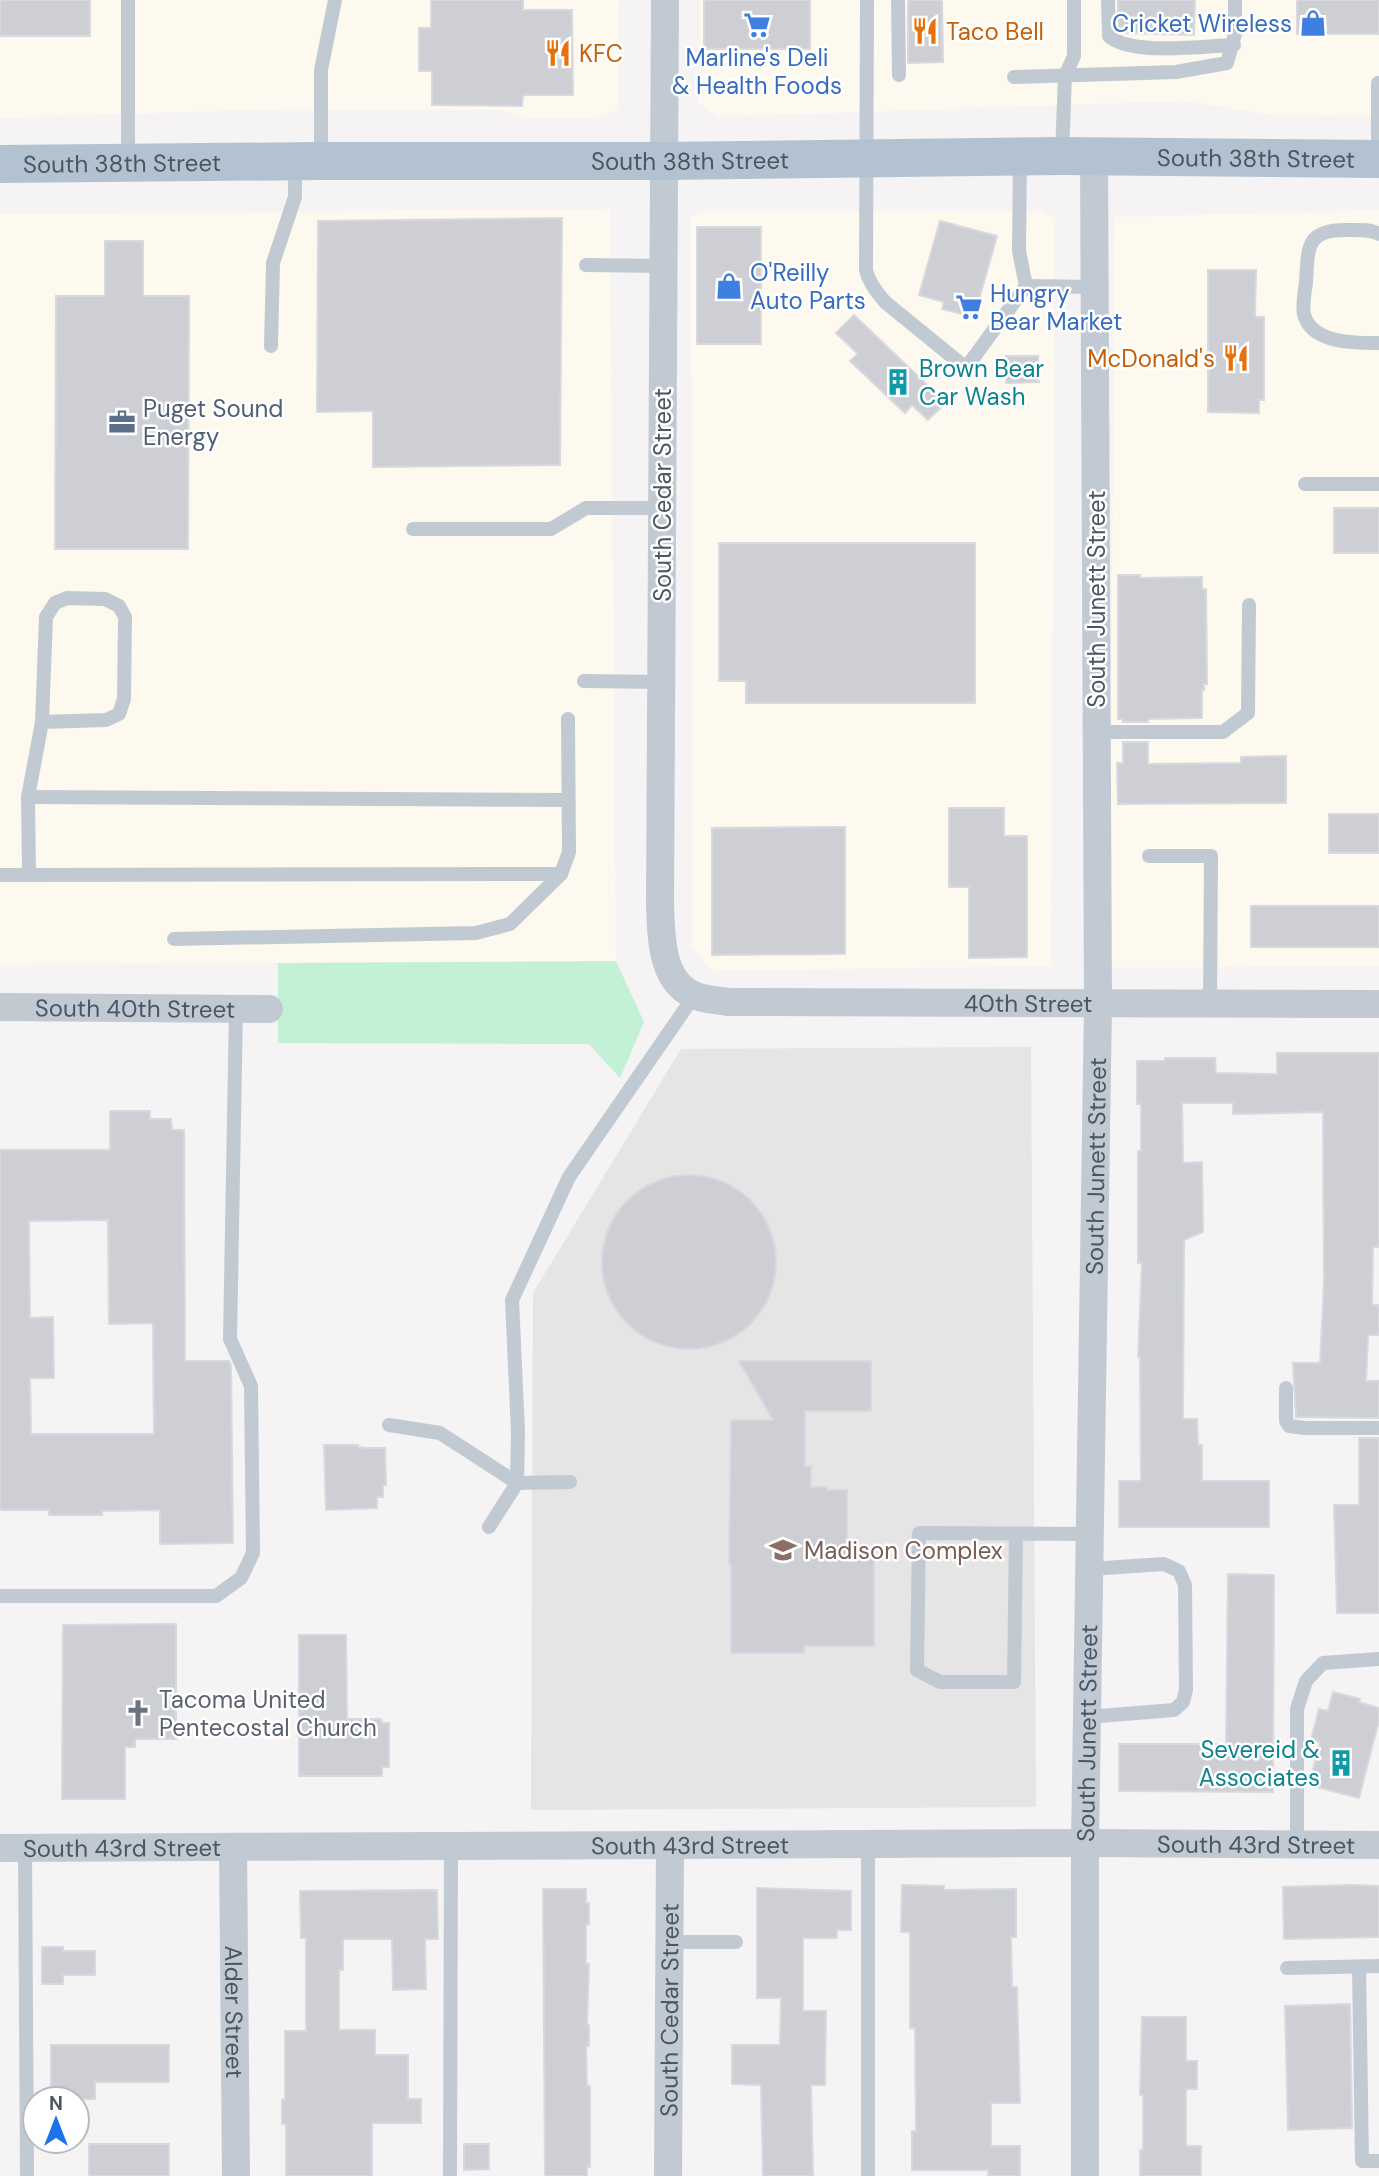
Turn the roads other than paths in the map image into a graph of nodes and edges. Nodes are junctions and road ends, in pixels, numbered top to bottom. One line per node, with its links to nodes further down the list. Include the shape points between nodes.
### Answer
1 (128, 0): 19 (lane)
2 (335, 0): 18 (lane)
3 (665, 0): 20 (street, South Cedar Street)
4 (867, 0): 16 (lane)
5 (898, 0): 10 (lane)
6 (1074, 0): 11 (lane, via 1074,56)
7 (1108, 0): 9 (lane, via 1108,36 1115,42 1135,48)
8 (1235, 0): 9 (lane)
9 (1234, 45): 11 (lane, via 1227,63 1213,67)
10 (899, 75)
11 (1065, 76): 12 (lane); 14 (lane)
12 (1014, 77)
13 (1378, 83): 17 (lane)
14 (1078, 156): 15 (main road, South 38th Street); 17 (main road, South 38th Street); 26 (street, South Junett Street)
15 (1020, 157): 16 (main road, South 38th Street); 25 (lane, via 1019,251)
16 (866, 159): 20 (main road, South 38th Street); 25 (lane, via 869,281 885,302 957,361 966,368)
17 (1379, 159)
18 (308, 161): 19 (main road, South 38th Street); 20 (main road, South 38th Street); 28 (lane, via 273,263)
19 (128, 162): 21 (main road, South 38th Street)
20 (663, 162): 24 (street, South Cedar Street)
21 (0, 164)
22 (1379, 234): 27 (lane, via 1325,231 1311,244 1304,313 1325,337)
23 (586, 265): 24 (lane)
24 (663, 266): 31 (street, South Cedar Street)
25 (1026, 286): 26 (lane)
26 (1095, 287): 38 (street, South Junett Street)
27 (1379, 343)
28 (271, 346)
29 (1305, 484): 30 (lane)
30 (1379, 484)
31 (662, 509): 32 (lane, via 586,508 551,529); 35 (street, South Cedar Street)
32 (412, 529)
33 (1249, 605): 38 (lane, via 1248,713 1223,732)
34 (584, 681): 35 (lane)
35 (661, 682): 46 (street, South Cedar Street, via 661,922 664,954)
36 (568, 719): 40 (lane)
37 (42, 722): 37 (lane, via 106,720 119,714 124,699 125,617 119,606 105,599 67,598 55,603 46,618); 39 (lane)
38 (1097, 732): 47 (street, South Junett Street)
39 (29, 797): 40 (lane); 43 (lane)
40 (568, 800): 44 (lane, via 569,852)
41 (1149, 856): 48 (lane, via 1211,856)
42 (0, 874): 43 (lane)
43 (29, 874): 44 (lane)
44 (561, 874): 45 (lane, via 510,924 476,933)
45 (174, 939)
46 (687, 991): 47 (street, 40th Street, via 744,1002); 57 (lane, via 569,1177 512,1300)
47 (1098, 1004): 48 (street, 40th Street); 60 (street, South Junett Street)
48 (1210, 1004): 49 (street, 40th Street)
49 (1379, 1004)
50 (0, 1007): 51 (street, South 40th Street)
51 (236, 1009): 52 (street, South 40th Street); 62 (lane, via 230,1339 251,1387 253,1553 241,1578 216,1596)
52 (270, 1009)
53 (1286, 1388): 55 (lane, via 1289,1426)
54 (389, 1424): 57 (lane, via 440,1433)
55 (1379, 1428)
56 (570, 1482): 57 (lane)
57 (517, 1483): 58 (lane)
58 (489, 1527)
59 (1016, 1534): 59 (lane, via 919,1533 917,1670 940,1682 1014,1682); 60 (lane)
60 (1090, 1534): 61 (street, South Junett Street)
61 (1089, 1569): 64 (street, South Junett Street); 64 (lane, via 1164,1564 1179,1571 1185,1585 1186,1690 1183,1702 1174,1710)
62 (0, 1596)
63 (1379, 1659): 67 (lane, via 1323,1663 1306,1681 1297,1709)
64 (1087, 1717): 65 (street, South Junett Street)
65 (1085, 1843): 66 (street, South 43rd Street); 67 (street, South 43rd Street); 84 (street, South Junett Street)
66 (868, 1844): 68 (street, South 43rd Street); 83 (lane)
67 (1297, 1844): 69 (street, South 43rd Street)
68 (670, 1845): 70 (street, South 43rd Street); 73 (street, South Cedar Street)
69 (1379, 1845)
70 (452, 1846): 72 (street, South 43rd Street); 81 (lane)
71 (12, 1848): 72 (street, South 43rd Street); 79 (lane)
72 (233, 1848): 80 (street, Alder Street)
73 (670, 1942): 74 (lane); 82 (street, South Cedar Street)
74 (736, 1942)
75 (1379, 1966): 76 (lane)
76 (1359, 1967): 77 (lane); 78 (lane, via 1362,2161)
77 (1287, 1968)
78 (1379, 2161)
79 (26, 2176)
80 (236, 2176)
81 (450, 2176)
82 (668, 2176)
83 (868, 2176)
84 (1085, 2176)

